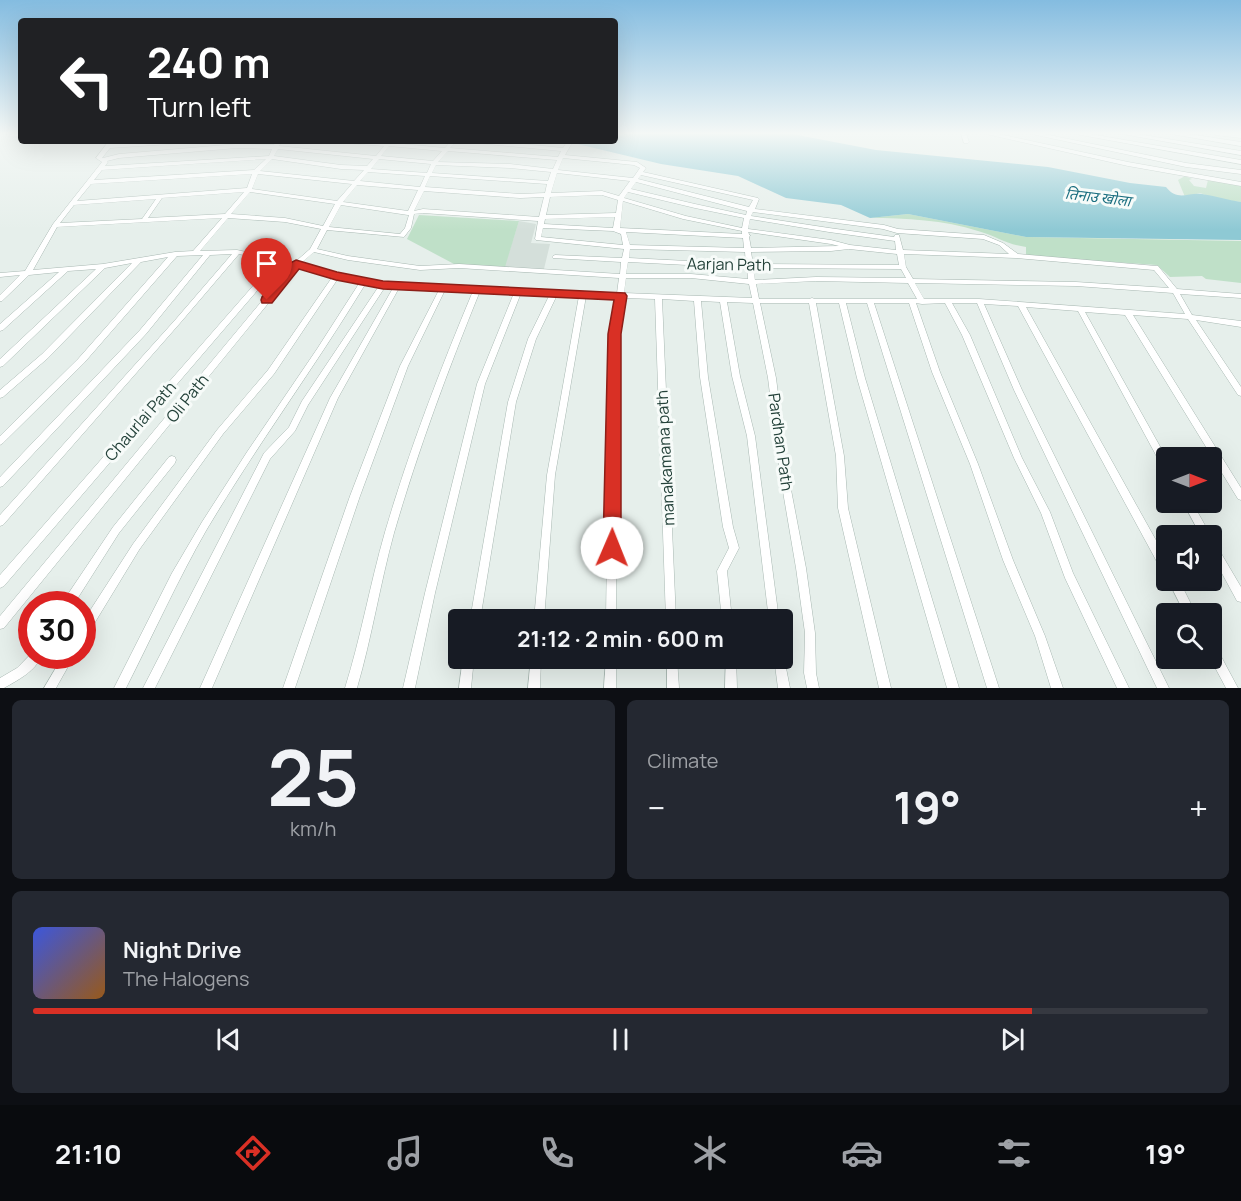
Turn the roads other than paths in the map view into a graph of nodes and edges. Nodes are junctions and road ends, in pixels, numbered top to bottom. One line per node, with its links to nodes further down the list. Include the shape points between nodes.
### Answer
1 (101, 165): 12 (street)
2 (149, 165): 12 (street)
3 (263, 165): 14 (street)
4 (325, 165): 13 (street)
5 (370, 165): 13 (street, Oli Path)
6 (433, 165): 18 (street)
7 (487, 165): 15 (street)
8 (558, 165): 15 (street)
9 (638, 165): 17 (street, via 643,168)
10 (1138, 165): 23 (street)
11 (1187, 165): 16 (street)
12 (100, 168): 20 (street)
13 (368, 168): 18 (street); 21 (street, Oli Path)
14 (256, 172): 20 (street); 21 (street); 25 (street)
15 (555, 172): 19 (street); 22 (street)
16 (1241, 172)
17 (640, 173): 19 (street); 33 (street, Pardhan Path, via 756,199)
18 (429, 176): 22 (street); 24 (street)
19 (636, 180): 26 (street); 33 (street)
20 (88, 182): 30 (street)
21 (355, 182): 24 (street); 31 (street, Oli Path)
22 (551, 183): 27 (street)
23 (1241, 184)
24 (423, 189): 27 (street); 32 (street)
25 (249, 190): 28 (street); 31 (street); 35 (street)
26 (628, 190): 29 (street); 33 (street, via 698,208)
27 (546, 196): 29 (street, via 602,194); 37 (street)
28 (160, 197): 30 (street); 36 (street)
29 (621, 198): 34 (street); 41 (street, via 631,204)
30 (72, 203): 38 (street)
31 (338, 204): 32 (street); 39 (street, Oli Path)
32 (410, 213): 37 (street); 39 (street, via 411,223 402,236)
33 (749, 214): 41 (street, Pardhan Path); 42 (street); 42 (street, via 884,226)
34 (618, 215): 37 (street); 40 (street)
35 (227, 216): 36 (street); 39 (street, via 285,220); 47 (street)
36 (144, 220): 38 (street)
37 (542, 220): 40 (street); 43 (street, via 538,239)
38 (55, 225): 62 (street)
39 (325, 228): 45 (street, Oli Path)
40 (616, 231): 41 (street); 43 (street, via 624,233)
41 (746, 233): 44 (street); 46 (street, Pardhan Path)
42 (897, 235): 50 (street); 52 (street, via 984,237)
43 (627, 247): 46 (street); 56 (street)
44 (849, 247): 46 (street); 50 (street)
45 (313, 250): 57 (street, Oli Path); 65 (street, via 420,268 459,266)
46 (749, 250): 59 (street, Pardhan Path)
47 (196, 252): 48 (street); 51 (street)
48 (209, 252): 49 (street); 103 (street, via 143,332)
49 (237, 252): 55 (street); 105 (street)
50 (899, 252): 52 (street); 60 (street)
51 (176, 254): 54 (street); 100 (street, via 81,361)
52 (1016, 256): 74 (street, via 1156,268)
53 (555, 257): 56 (street, Aarjan Path)
54 (139, 260): 58 (street); 99 (street, via 45,356)
55 (280, 260): 57 (street); 108 (street, Chaurlai Path)
56 (624, 260): 59 (street, Aarjan Path); 65 (street)
57 (296, 264): 64 (street); 118 (street, Oli Path)
58 (103, 266): 61 (street); 97 (street)
59 (750, 266): 60 (street, Aarjan Path); 67 (street, Pardhan Path)
60 (903, 267): 68 (street)
61 (65, 270): 62 (street); 95 (street)
62 (28, 273): 63 (street); 80 (street)
63 (0, 275)
64 (336, 276): 66 (street); 117 (street, via 271,372 220,432 136,547)
65 (623, 276): 67 (street, via 691,276); 77 (street)
66 (364, 281): 69 (street); 130 (street, via 184,561)
67 (752, 282): 68 (street); 83 (street, Pardhan Path)
68 (911, 282): 74 (street, via 1076,284); 88 (street)
69 (383, 285): 70 (street); 131 (street, via 304,403 292,429 267,456)
70 (397, 286): 71 (street); 132 (street, via 334,398)
71 (443, 288): 72 (street); 133 (street, via 404,366)
72 (477, 290): 73 (street); 134 (street, via 400,495)
73 (518, 291): 75 (street); 135 (street, via 481,384)
74 (1175, 291): 79 (street); 93 (street)
75 (554, 293): 76 (street); 111 (street, via 532,339 512,402)
76 (583, 294): 77 (street); 112 (street, via 551,475)
77 (621, 296): 78 (street); 113 (street, via 614,334)
78 (658, 296): 81 (street); 114 (street, manakamana path)
79 (1241, 296)
80 (0, 298)
81 (697, 298): 82 (street); 115 (street, via 704,377 734,548 722,571)
82 (723, 299): 83 (street); 116 (street, via 751,436)
83 (756, 300): 84 (street); 142 (street, Pardhan Path, via 774,389 801,568)
84 (812, 300): 86 (street); 143 (street, via 840,456 843,508)
85 (979, 301): 89 (street); 90 (street); 148 (street)
86 (842, 302): 87 (street); 144 (street)
87 (870, 302): 88 (street); 145 (street)
88 (917, 302): 89 (street); 146 (street, via 936,372)
89 (948, 303): 147 (street, via 966,335 1069,574)
90 (1022, 304): 91 (street); 106 (street)
91 (1080, 308): 92 (street); 101 (street)
92 (1127, 312): 93 (street); 104 (street)
93 (1190, 317): 94 (street); 98 (street)
94 (1238, 323): 96 (street)
95 (0, 328)
96 (1241, 330)
97 (0, 364)
98 (1241, 393)
99 (0, 395)
100 (0, 441)
101 (1156, 447)
102 (172, 460): 109 (street, via 116,530)
103 (0, 483)
104 (1241, 496)
105 (0, 522)
106 (1156, 550)
107 (1222, 564): 110 (street)
108 (0, 583)
109 (76, 591)
110 (1241, 597)
111 (476, 609)
112 (540, 609)
113 (611, 609)
114 (671, 609)
115 (726, 609)
116 (773, 609)
117 (96, 611)
118 (0, 624)
119 (24, 669): 128 (street)
120 (61, 669): 129 (street)
121 (468, 669): 136 (street)
122 (535, 669): 137 (street)
123 (611, 669): 138 (street)
124 (672, 669): 139 (street)
125 (731, 669): 140 (street)
126 (781, 669): 141 (street)
127 (1222, 669): 149 (street)
128 (0, 684)
129 (50, 688)
130 (120, 688)
131 (149, 688)
132 (206, 688)
133 (288, 688)
134 (351, 688)
135 (409, 688)
136 (465, 688)
137 (534, 688)
138 (610, 688)
139 (673, 688)
140 (731, 688)
141 (784, 688)
142 (813, 688)
143 (885, 688)
144 (953, 688)
145 (993, 688)
146 (1057, 688)
147 (1123, 688)
148 (1163, 688)
149 (1232, 688)

